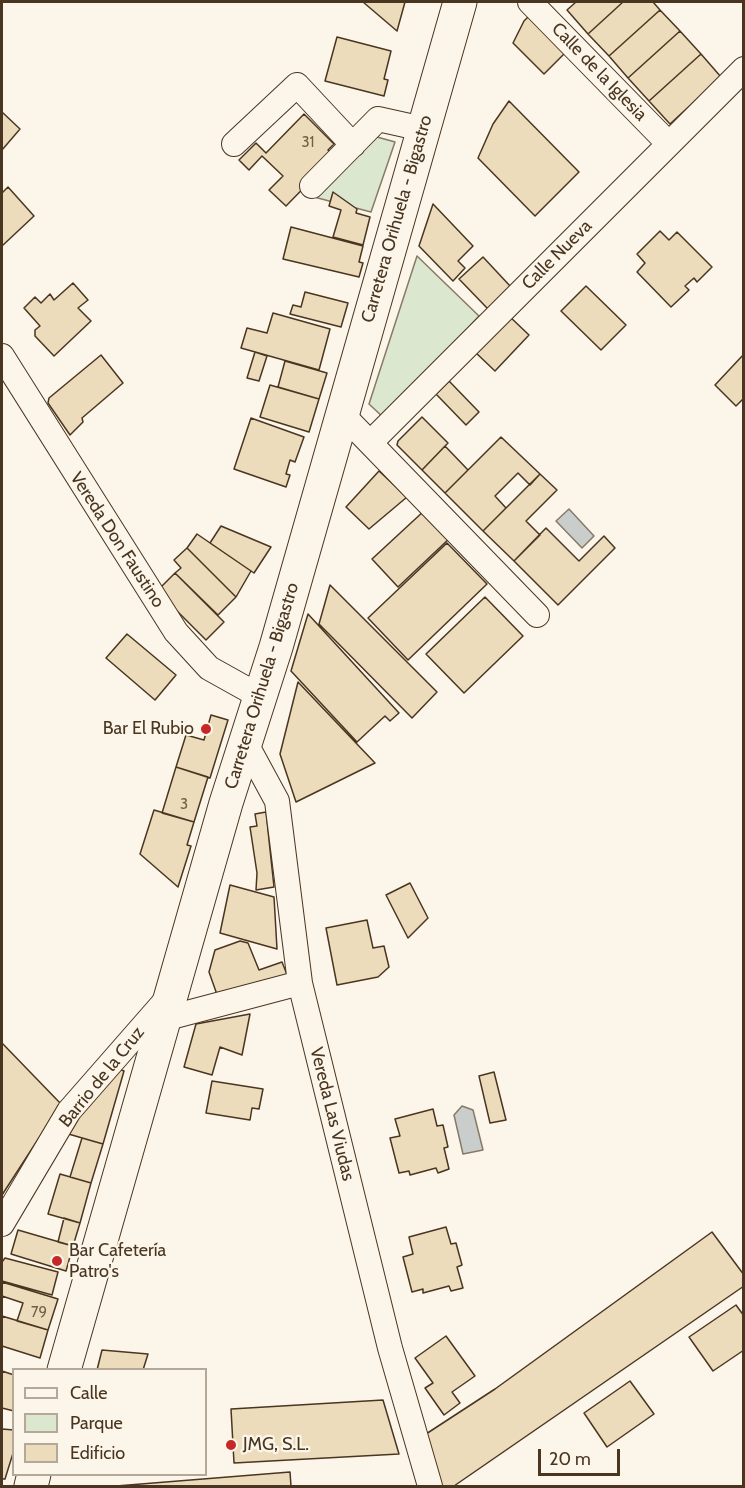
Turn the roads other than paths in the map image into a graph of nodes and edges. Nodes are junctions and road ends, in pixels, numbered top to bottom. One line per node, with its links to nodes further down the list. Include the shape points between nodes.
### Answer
1 (460, 2): 4 (main road, Carretera Orihuela - Bigastro)
2 (530, 2): 5 (street, Calle de la Iglesia)
3 (744, 69): 5 (street, Calle Nueva)
4 (423, 129): 7 (street, via 378,119); 10 (main road, Carretera Orihuela - Bigastro)
5 (668, 142): 11 (street, Calle Nueva)
6 (234, 144): 7 (street, via 297,85)
7 (353, 145): 8 (street)
8 (312, 186)
9 (2, 356): 13 (street, Vereda Don Faustino, via 176,632 208,668)
10 (341, 413): 11 (street); 13 (main road, Carretera Orihuela - Bigastro)
11 (371, 442): 12 (street)
12 (537, 615)
13 (261, 697): 14 (main road, Carretera Orihuela - Bigastro)
14 (245, 742): 15 (street, Vereda Las Viudas, via 277,801); 16 (main road, Carretera Orihuela - Bigastro)
15 (300, 983): 16 (street); 19 (street, Vereda Las Viudas, via 390,1348)
16 (167, 1007): 17 (street, Barrio de la Cruz, via 69,1111); 18 (main road, Carretera Orihuela - Bigastro)
17 (2, 1224)
18 (65, 1368)
19 (430, 1486)

